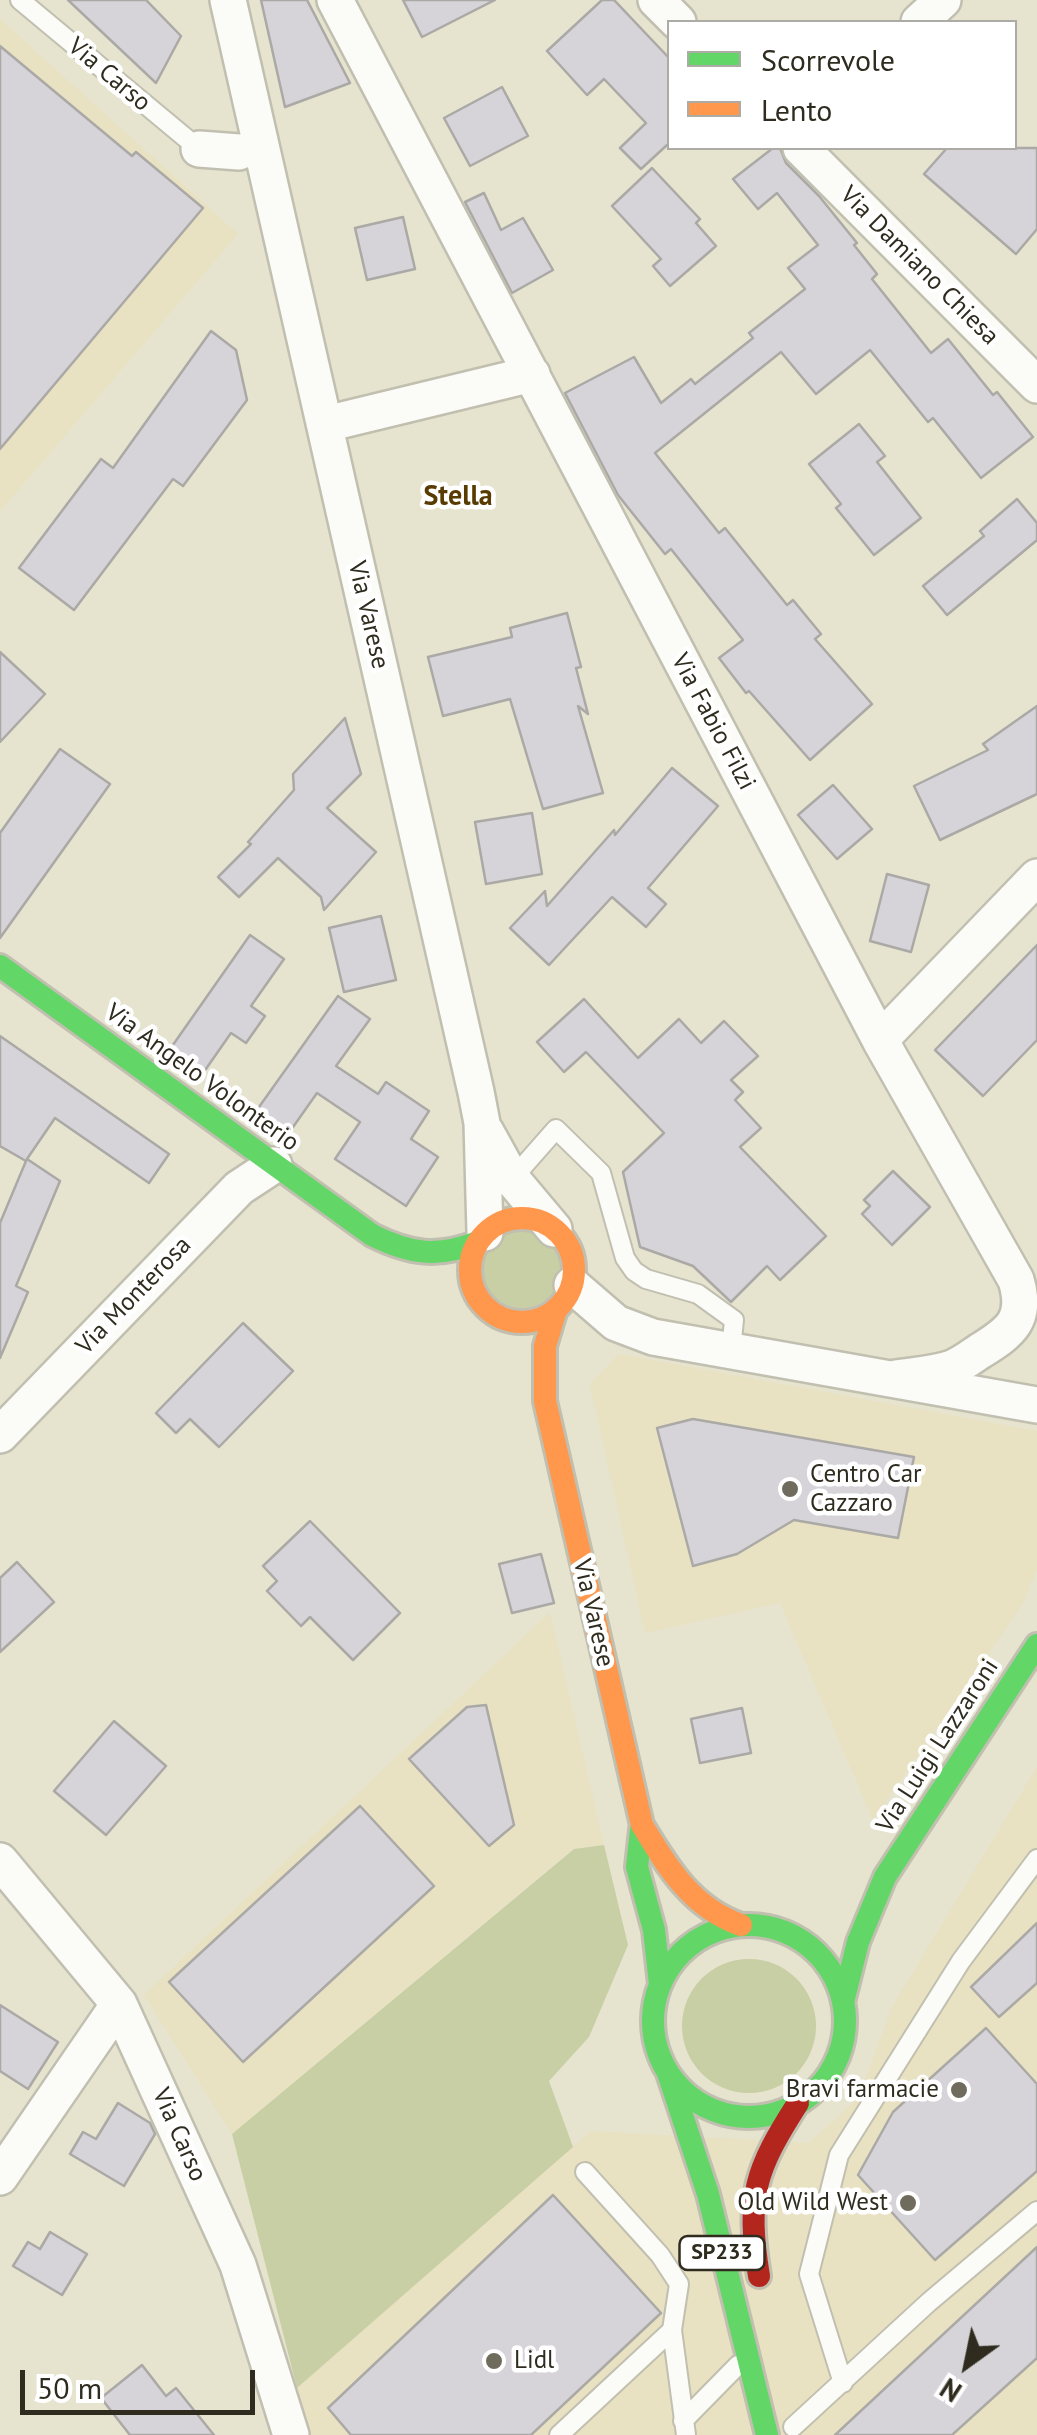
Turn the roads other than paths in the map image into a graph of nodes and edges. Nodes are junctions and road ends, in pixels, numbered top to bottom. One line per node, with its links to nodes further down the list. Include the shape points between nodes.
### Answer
1 (20, 0): 8 (lane, Via Carso)
2 (228, 0): 13 (street, Via Varese)
3 (335, 0): 11 (street, Via Fabio Filzi)
4 (656, 0): 6 (street)
5 (943, 0): 7 (street)
6 (676, 20)
7 (920, 20)
8 (199, 149): 10 (street)
9 (803, 150): 12 (street, Via Damiano Chiesa)
10 (239, 152)
11 (532, 374): 13 (street); 16 (street, Via Fabio Filzi)
12 (1037, 386)
13 (326, 424): 17 (street, Via Varese)
14 (1037, 876): 16 (street)
15 (0, 966): 18 (street, Via Angelo Volonterio)
16 (880, 1040): 28 (street, Via Fabio Filzi, via 1021,1296 1012,1328 1000,1340 955,1367)
17 (482, 1122): 19 (street); 22 (street, Via Varese)
18 (274, 1165): 21 (street, Via Angelo Volonterio); 31 (street, Via Monterosa, via 239,1188)
19 (512, 1179): 20 (street); 27 (lane, via 556,1129 600,1173 634,1271 698,1294 734,1320)
20 (554, 1229): 22 (street, via 518,1218 500,1222); 25 (street, via 572,1255)
21 (372, 1234): 22 (street, Via Angelo Volonterio, via 430,1256); 23 (street, Via Angelo Volonterio)
22 (482, 1238): 26 (street, via 470,1273)
23 (424, 1274)
24 (454, 1287): 26 (street)
25 (564, 1297): 26 (street, via 539,1319 521,1322); 27 (street, via 652,1338); 29 (street, Via Varese, via 545,1346)
26 (483, 1304): 29 (street, Via Varese)
27 (731, 1351): 28 (street)
28 (896, 1378): 30 (street)
29 (544, 1401): 33 (street, Via Varese)
30 (1037, 1405)
31 (0, 1435)
32 (1037, 1645): 36 (street, Via Luigi Lazzaroni / SP233)
33 (642, 1826): 38 (street, Via Varese, via 700,1904); 39 (street, Via Varese, via 637,1867)
34 (1037, 1860): 50 (lane, via 962,1960 839,2155 809,2274)
35 (2, 1868): 41 (street, Via Carso)
36 (885, 1877): 37 (street, Via Luigi Lazzaroni / SP233); 40 (street, Via Luigi Lazzaroni / SP233)
37 (854, 1896)
38 (741, 1925): 39 (street, via 692,1943); 40 (street, via 800,1930 830,1970)
39 (660, 1984): 42 (street, SP233, via 654,2039)
40 (843, 2002): 43 (street, SP233, via 837,2058)
41 (120, 2004): 45 (street); 53 (street, Via Carso, via 238,2264)
42 (668, 2074): 43 (street, via 695,2100 729,2115 767,2115); 49 (street, SP233, via 708,2194)
43 (798, 2103): 47 (street, SP233, via 752,2192 750,2228)
44 (585, 2172): 48 (lane, via 679,2284)
45 (0, 2177)
46 (1037, 2210): 50 (lane)
47 (764, 2305)
48 (672, 2330): 52 (lane); 54 (lane)
49 (747, 2353): 52 (lane); 55 (street, SP233)
50 (844, 2383): 51 (lane)
51 (792, 2424)
52 (685, 2428)
53 (292, 2435)
54 (560, 2435)
55 (766, 2435)

